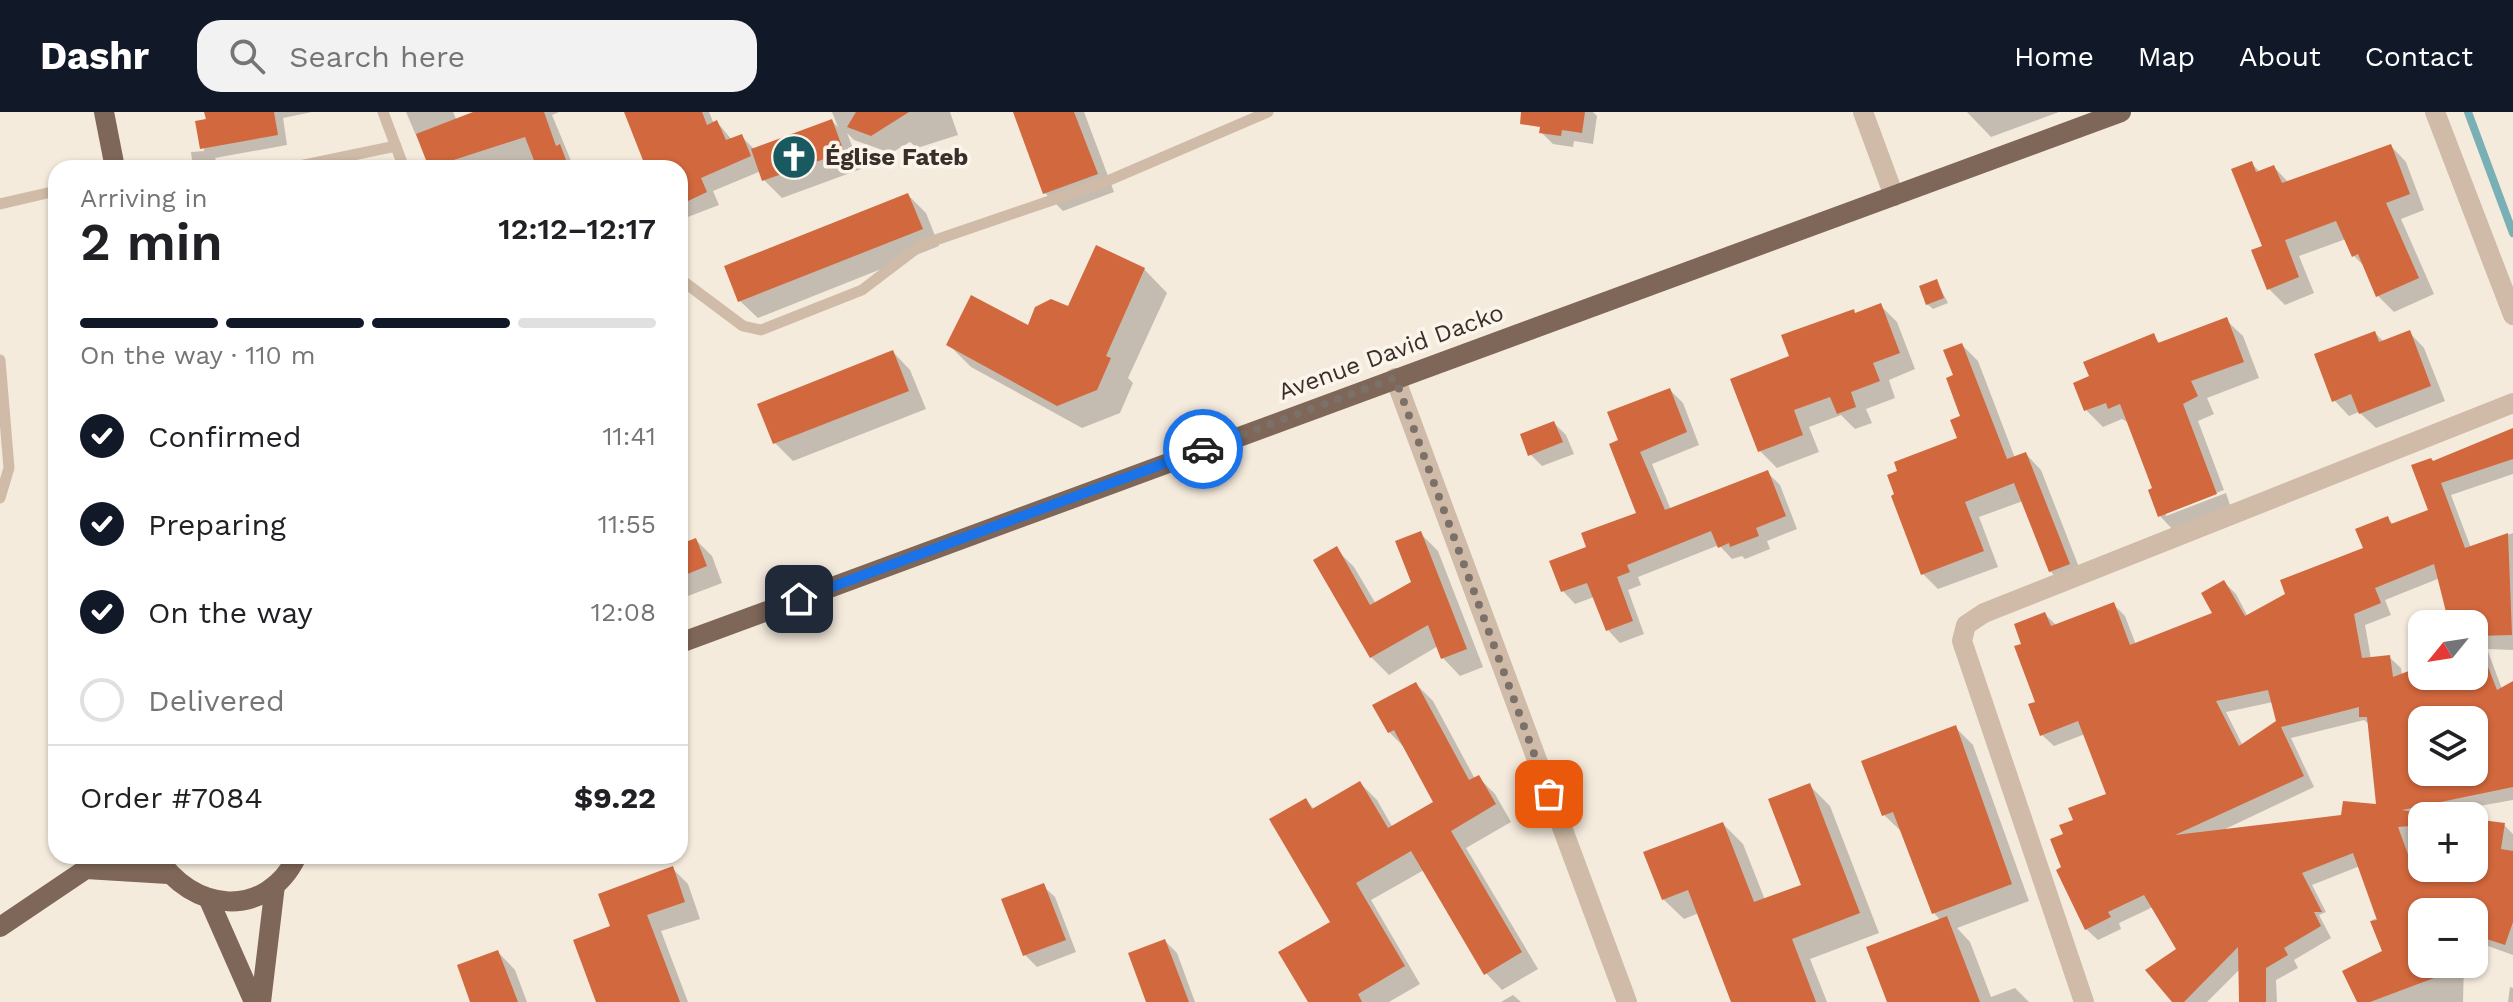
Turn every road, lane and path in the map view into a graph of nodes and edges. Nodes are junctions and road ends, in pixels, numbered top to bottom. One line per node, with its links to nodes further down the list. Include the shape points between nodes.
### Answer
1 (104, 112): 8 (main road)
2 (383, 112): 7 (lane)
3 (1268, 112): 14 (lane, via 1105,182 921,245 862,290 761,330 743,326)
4 (1863, 112): 12 (street)
5 (2121, 112): 12 (main road, Avenue David Dacko)
6 (2435, 112): 15 (street)
7 (396, 146): 9 (lane); 10 (lane)
8 (113, 160)
9 (329, 160)
10 (401, 160)
11 (48, 193): 13 (lane)
12 (1894, 196): 17 (main road, Avenue David Dacko)
13 (0, 204)
14 (688, 285)
15 (2513, 315)
16 (0, 360): 19 (lane, via 9,468)
17 (1395, 378): 20 (main road, Avenue David Dacko); 30 (street)
18 (2513, 403): 31 (street, via 1984,613 1966,625 1962,641)
19 (0, 498)
20 (688, 640)
21 (90, 864): 27 (main road)
22 (126, 864): 24 (main road)
23 (291, 864): 25 (main road)
24 (162, 865): 26 (main road, via 185,889)
25 (275, 885): 26 (main road, via 245,900); 29 (main road)
26 (209, 900): 28 (main road)
27 (0, 927)
28 (254, 1002)
29 (261, 1002)
30 (1627, 1002)
31 (2084, 1002)

